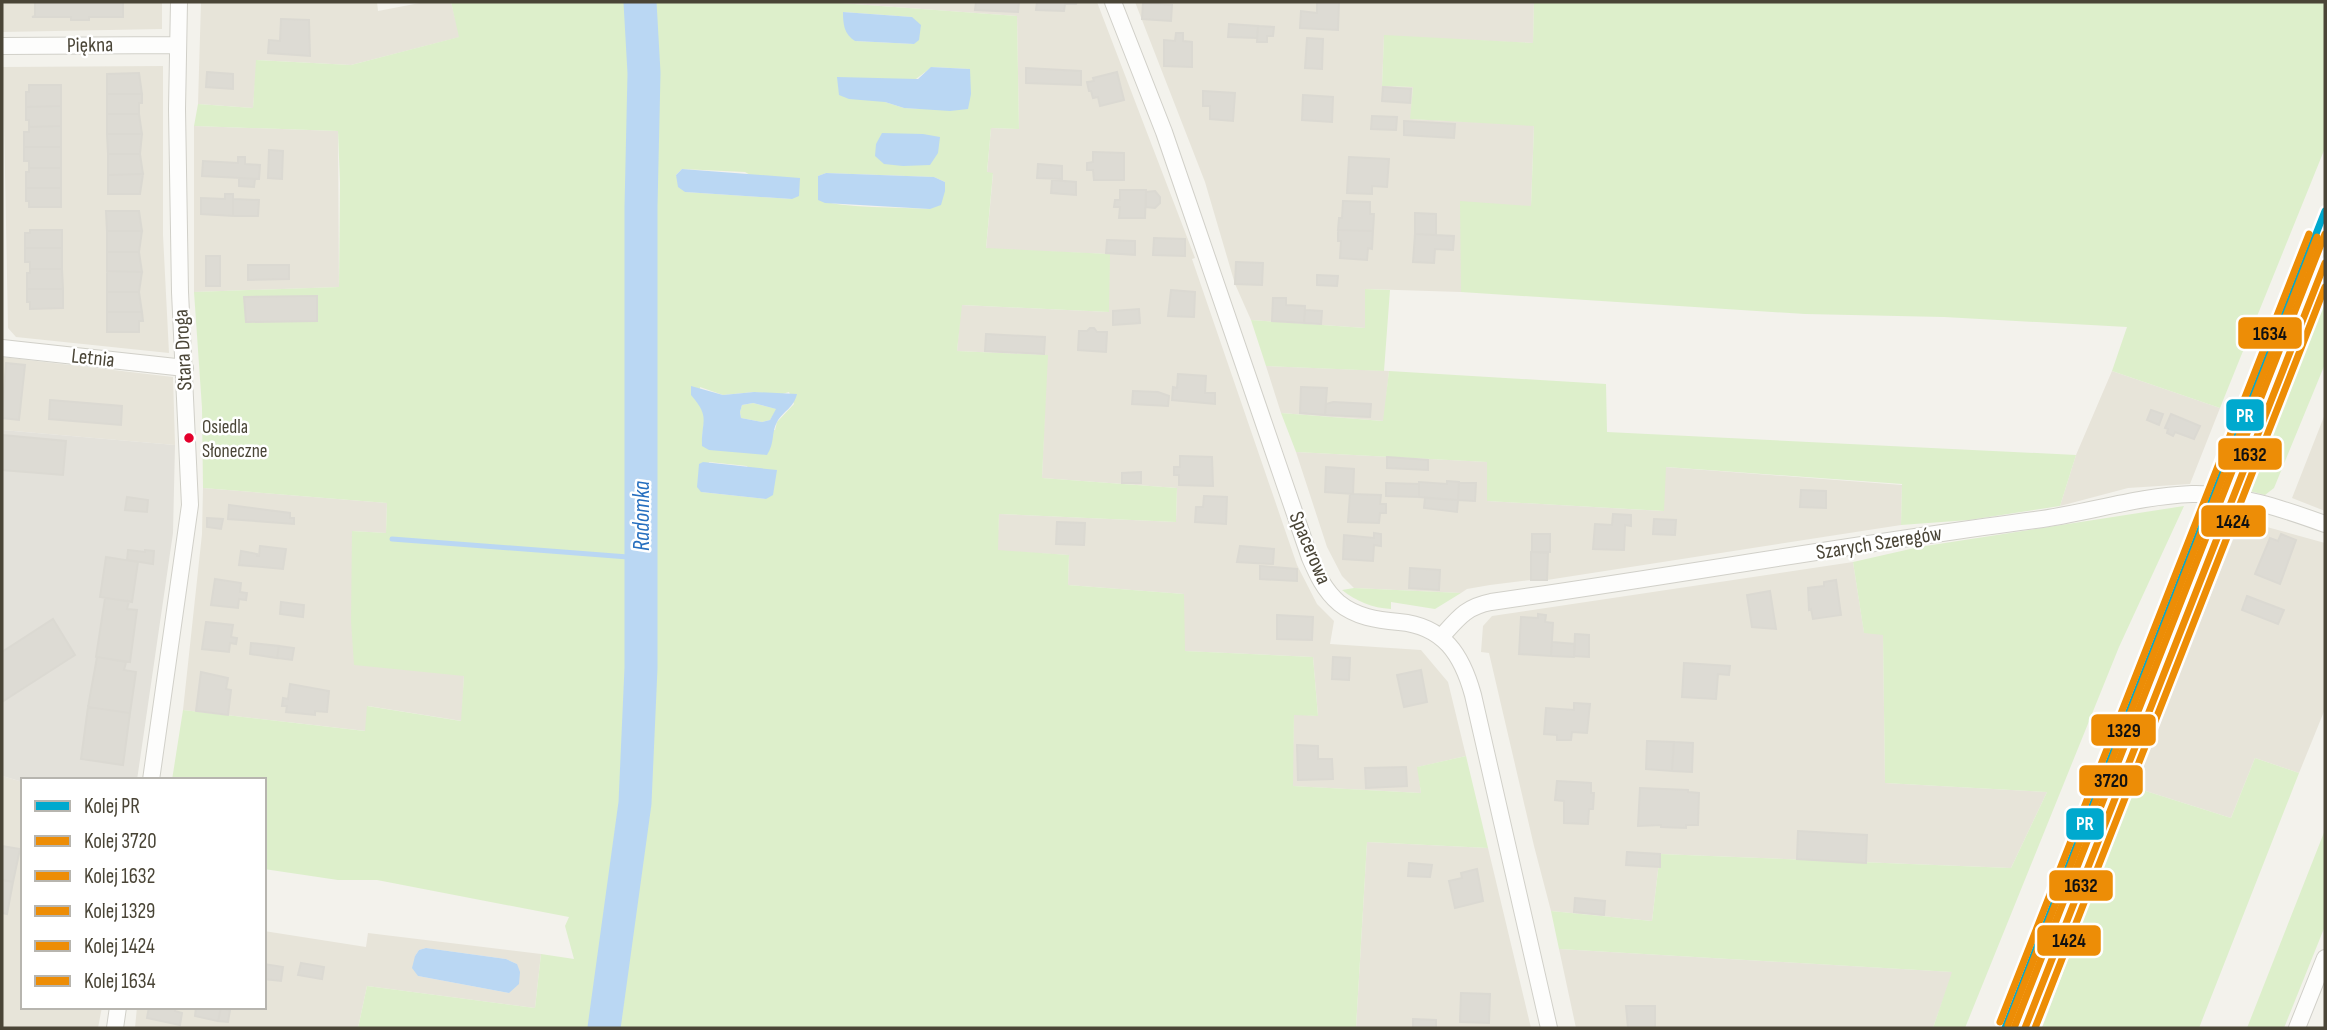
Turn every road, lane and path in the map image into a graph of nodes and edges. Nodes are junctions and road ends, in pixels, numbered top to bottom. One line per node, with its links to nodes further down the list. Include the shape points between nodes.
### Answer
1 (179, 2): 3 (street, Stara Droga)
2 (1113, 2): 8 (street, Spacerowa, via 1164,132 1321,583 1354,612 1410,623)
3 (178, 45): 4 (street, Piękna); 6 (street, Stara Droga)
4 (2, 46)
5 (2, 348): 6 (street, Letnia)
6 (185, 368): 9 (street, Stara Droga, via 190,505)
7 (2325, 524): 8 (street, Szarych Szeregów, via 2273,506 2224,497 2146,498 2048,518 1475,605)
8 (1442, 636): 13 (street, via 1463,664 1471,686)
9 (151, 778)
10 (2325, 958): 14 (street)
11 (118, 1009): 12 (street)
12 (115, 1028)
13 (1549, 1028)
14 (2297, 1028)

